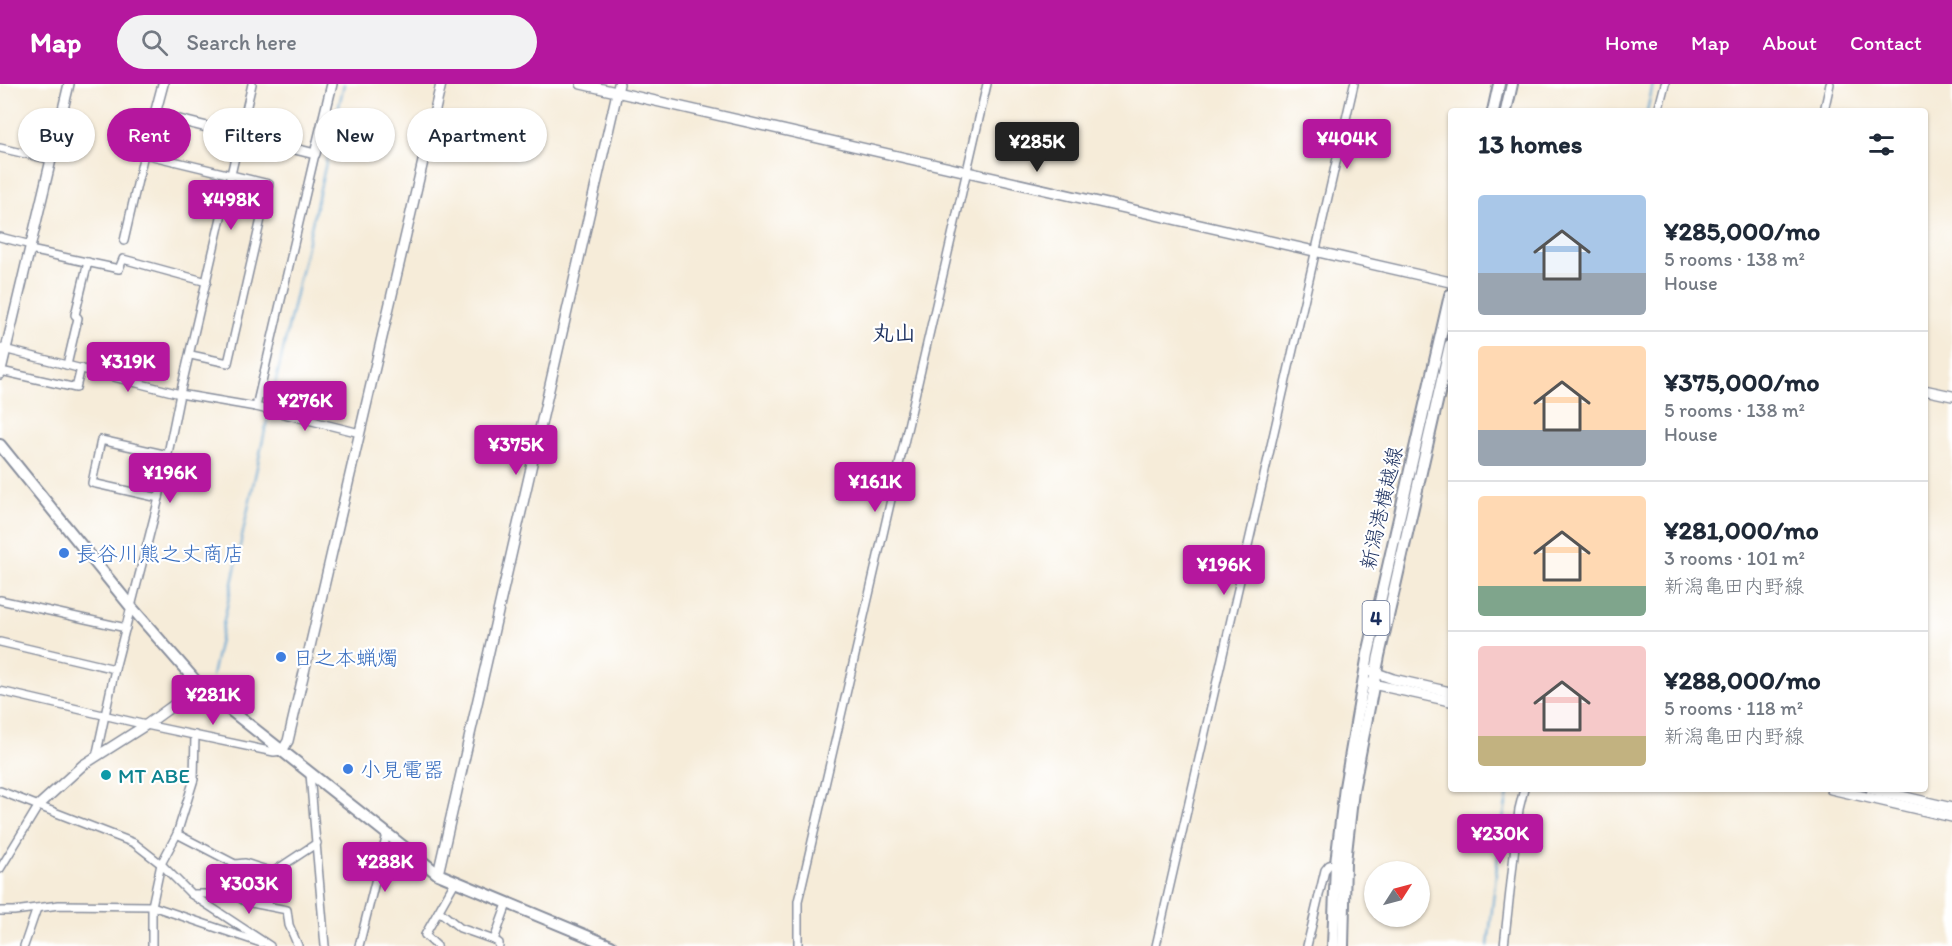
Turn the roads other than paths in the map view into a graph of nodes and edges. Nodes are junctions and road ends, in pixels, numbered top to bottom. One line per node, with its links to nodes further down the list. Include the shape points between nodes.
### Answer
1 (69, 84): 14 (street)
2 (163, 84): 15 (street)
3 (252, 84): 16 (street)
4 (332, 84): 17 (street)
5 (441, 84): 51 (street)
6 (581, 84): 13 (street)
7 (987, 84): 31 (street)
8 (1354, 84): 36 (street)
9 (1499, 84): 18 (main road)
10 (1512, 84): 19 (main road)
11 (1665, 84): 20 (street)
12 (1830, 84): 21 (street)
13 (618, 88): 31 (street); 85 (street)
14 (64, 108)
15 (156, 108)
16 (247, 108)
17 (326, 108)
18 (1494, 108)
19 (1507, 108)
20 (1659, 108)
21 (1825, 108)
22 (1, 148): 24 (street); 26 (street)
23 (303, 151): 25 (street)
24 (18, 152)
25 (315, 154): 50 (street)
26 (0, 156)
27 (51, 162): 35 (street)
28 (142, 162): 34 (street)
29 (179, 162): 32 (street)
30 (234, 162): 32 (street)
31 (968, 171): 36 (street); 104 (street, via 798,901)
32 (231, 174): 38 (street); 43 (street, via 269,184 228,363)
33 (0, 237): 35 (street)
34 (124, 241)
35 (30, 247): 37 (street); 41 (street)
36 (1316, 251): 39 (street); 105 (street)
37 (88, 262): 38 (street, via 119,269 123,259); 44 (street)
38 (207, 282): 43 (street)
39 (1448, 282)
40 (1448, 304): 60 (main road, 新潟港横越線 / 4, via 1368,654)
41 (3, 349): 44 (street); 46 (street)
42 (1448, 353): 60 (main road, 新潟港横越線 / 4)
43 (191, 355): 48 (street)
44 (67, 365): 45 (street)
45 (81, 369): 46 (street, via 76,388); 48 (street)
46 (1, 372)
47 (1928, 391): 49 (street)
48 (180, 394): 50 (street); 53 (street)
49 (1952, 396)
50 (256, 407): 51 (street)
51 (360, 433): 68 (street, via 288,741)
52 (0, 445): 56 (main road)
53 (168, 455): 54 (street); 54 (street, via 101,440 92,483)
54 (159, 498): 56 (street)
55 (0, 600): 57 (street)
56 (132, 608): 57 (street); 61 (main road)
57 (126, 628): 59 (street)
58 (0, 642): 59 (street)
59 (115, 669): 65 (street)
60 (1370, 677): 63 (street); 64 (street); 81 (main road, 新潟港横越線 / 4, via 1345,786); 108 (main road, 新潟港横越線 / 4, via 1370,700 1353,790 1345,862)
61 (200, 686): 66 (street); 68 (main road)
62 (0, 691): 65 (street)
63 (1448, 692)
64 (1448, 700)
65 (104, 714): 66 (street); 69 (street)
66 (146, 725): 67 (street); 69 (street)
67 (195, 735): 68 (street); 78 (street, via 194,779)
68 (282, 751): 70 (main road)
69 (96, 757): 75 (street)
70 (310, 774): 79 (main road); 80 (street)
71 (0, 791): 75 (street)
72 (1523, 792): 109 (street)
73 (1844, 792): 77 (street)
74 (1884, 792): 76 (street)
75 (39, 805): 82 (street, via 134,843); 83 (street)
76 (1952, 808)
77 (1952, 817)
78 (177, 834): 82 (street); 84 (street, via 235,864 245,863)
79 (387, 834): 85 (main road); 101 (street)
80 (316, 843): 84 (street); 100 (street)
81 (1336, 863): 106 (street, via 1325,870); 107 (main road, 新潟港横越線 / 4)
82 (161, 864): 87 (street); 89 (street)
83 (0, 869)
84 (273, 872): 90 (street)
85 (438, 874): 86 (main road)
86 (455, 882): 88 (main road); 93 (street)
87 (191, 894): 90 (street, via 234,894 246,902); 98 (street)
88 (507, 904): 94 (main road); 95 (street)
89 (152, 906): 91 (street); 97 (street); 98 (street)
90 (267, 906): 99 (street, via 287,910)
91 (37, 908): 92 (street); 96 (street)
92 (0, 911)
93 (439, 911): 95 (street, via 460,928); 102 (street, via 425,935)
94 (594, 942): 103 (main road)
95 (496, 943)
96 (24, 946)
97 (152, 946)
98 (270, 946)
99 (298, 946)
100 (326, 946)
101 (359, 946)
102 (437, 946)
103 (612, 946)
104 (798, 946)
105 (1156, 946)
106 (1307, 946)
107 (1333, 946)
108 (1342, 946)
109 (1503, 946)

